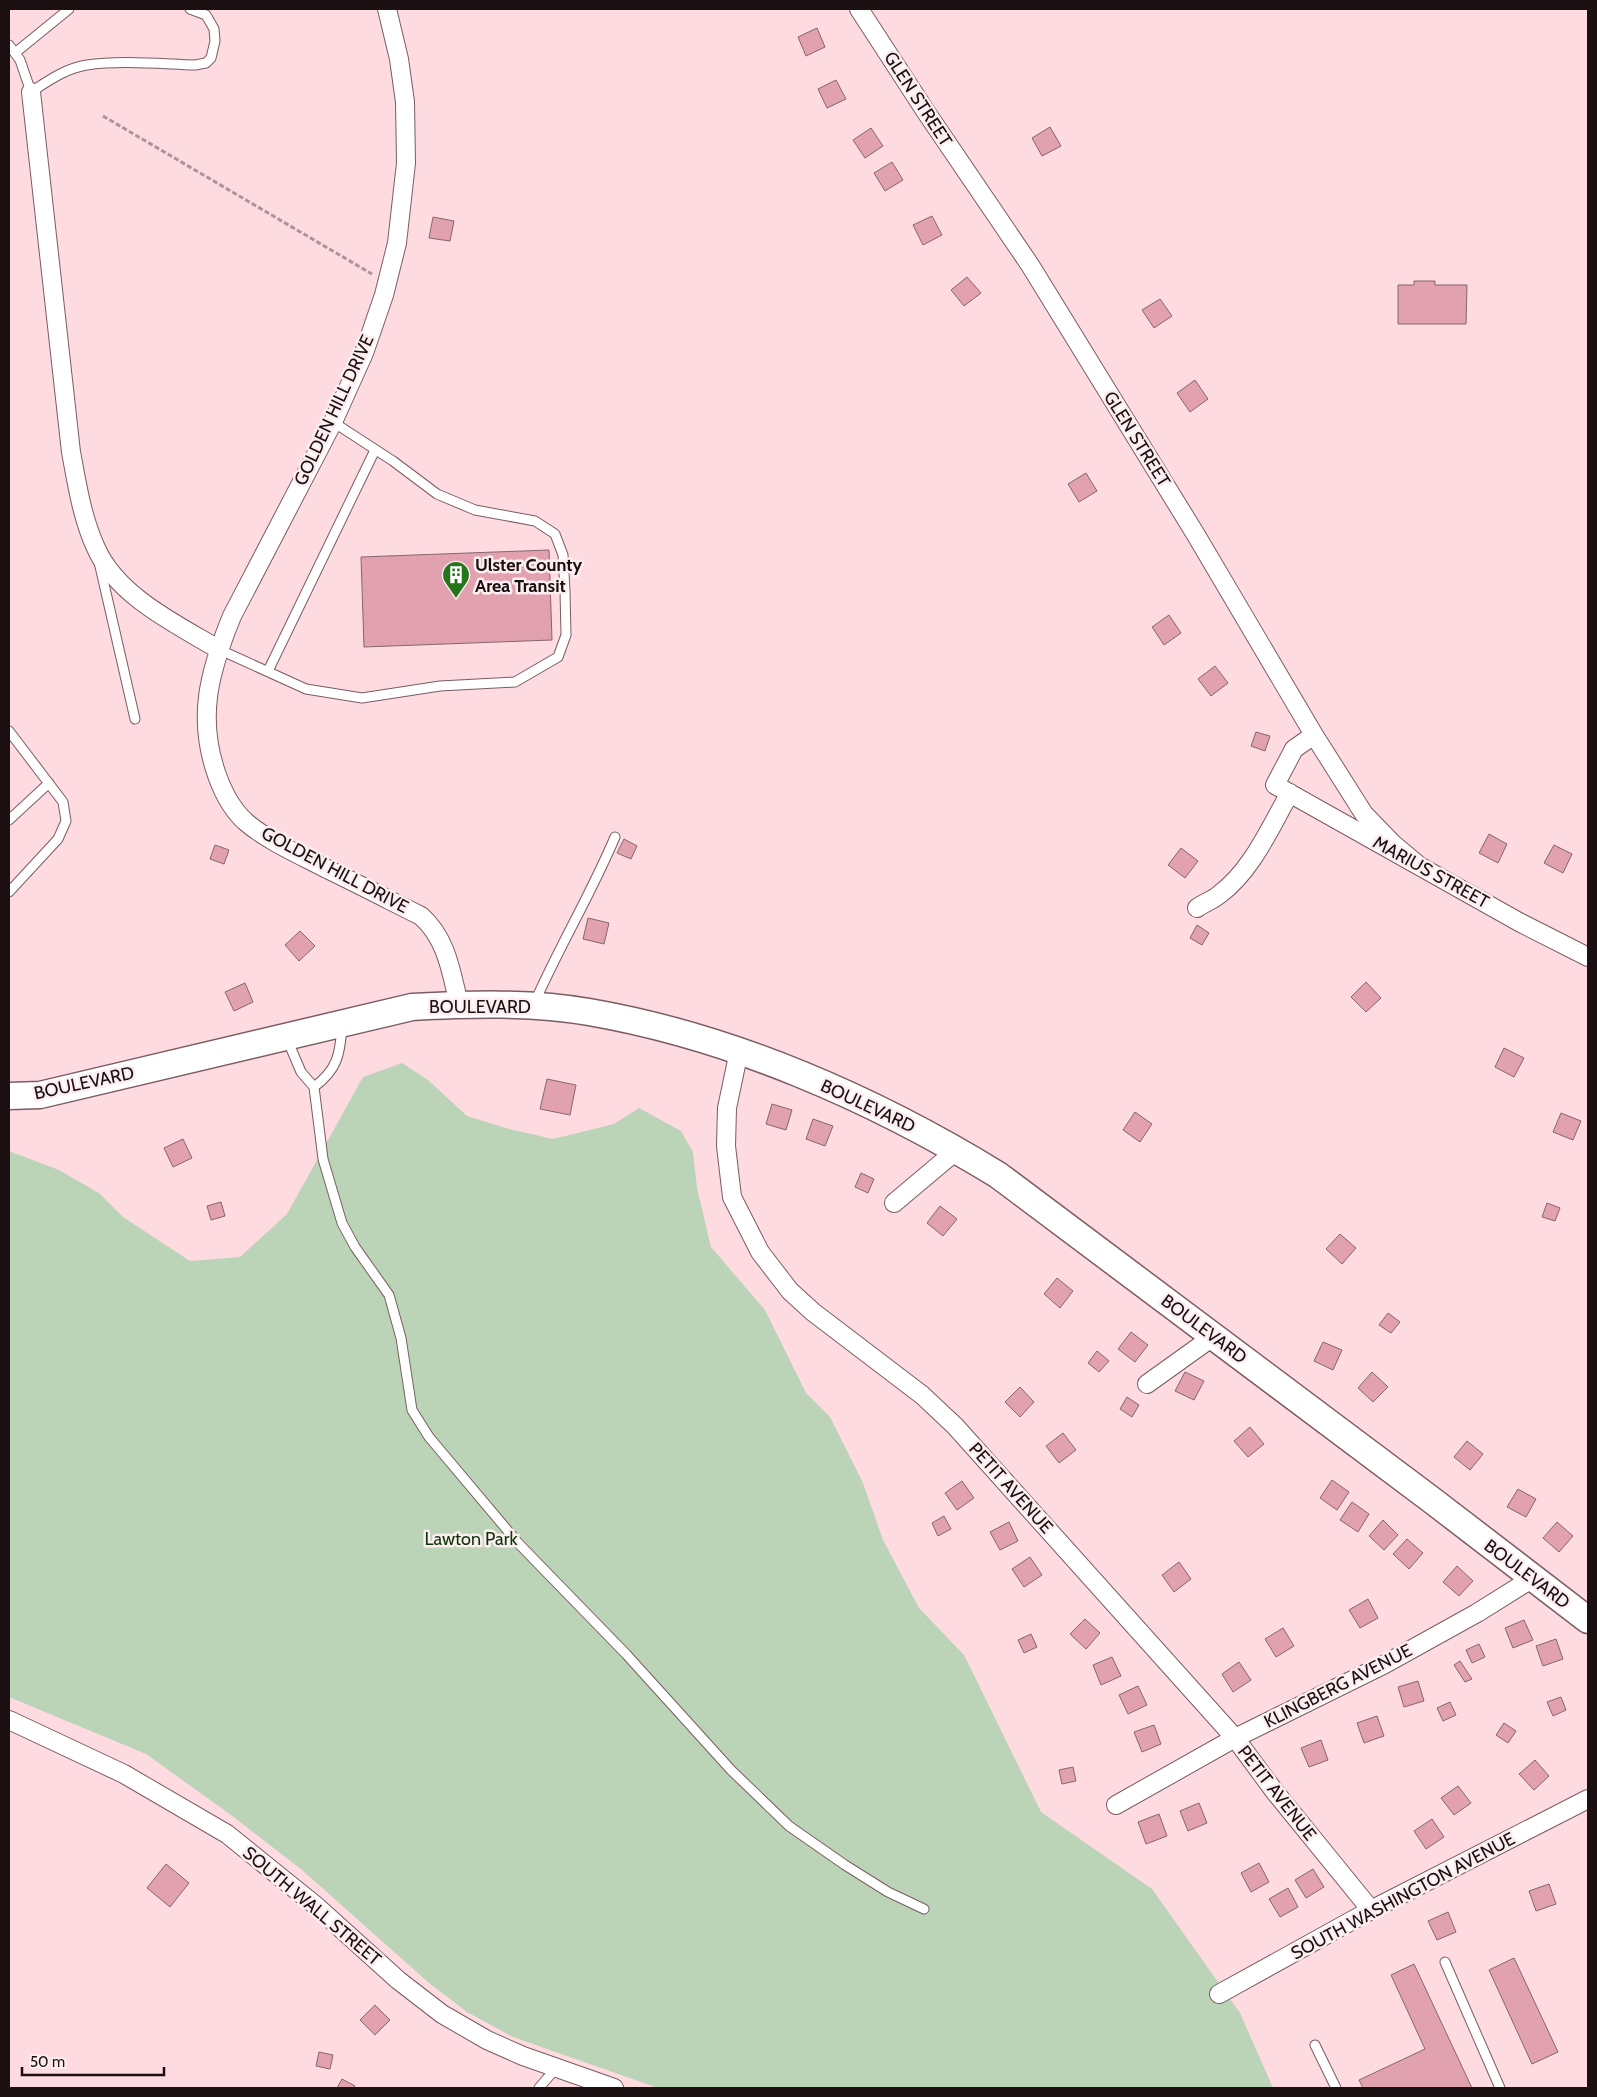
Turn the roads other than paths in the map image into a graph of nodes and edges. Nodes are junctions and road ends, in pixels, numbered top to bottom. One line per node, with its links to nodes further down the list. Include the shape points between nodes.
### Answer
1 (69, 9): 6 (lane)
2 (190, 9): 7 (lane, via 206,14 214,29 215,41 206,64 86,65 63,72)
3 (387, 9): 8 (street, GOLDEN HILL DRIVE, via 405,102 406,163 397,243 364,353)
4 (859, 9): 15 (street, GLEN STREET, via 1030,265 1196,534)
5 (9, 45): 6 (lane)
6 (15, 53): 7 (lane)
7 (31, 92): 10 (street, via 70,452 82,511)
8 (333, 422): 9 (lane); 11 (street, GOLDEN HILL DRIVE)
9 (375, 450): 12 (lane); 12 (lane, via 437,494 475,510 535,521 554,534 563,555 565,591 566,635 558,658 514,682 440,686 362,698 306,689)
10 (96, 549): 11 (street, via 112,574 154,612); 13 (lane)
11 (218, 649): 12 (lane); 24 (street, GOLDEN HILL DRIVE, via 207,692 206,722 208,746 224,794 246,822 294,853 421,916 432,926 445,947)
12 (268, 671)
13 (135, 719)
14 (9, 731): 16 (lane)
15 (1314, 735): 17 (street, via 1294,750); 20 (street, GLEN STREET, via 1364,814)
16 (48, 783): 18 (lane); 21 (lane, via 63,802 66,821 58,839)
17 (1283, 789): 20 (street, MARIUS STREET); 22 (street, via 1252,859 1220,894)
18 (9, 820)
19 (615, 837): 25 (lane)
20 (1418, 865): 23 (street, MARIUS STREET)
21 (9, 892)
22 (1197, 908)
23 (1588, 957)
24 (459, 1004): 25 (main road, BOULEVARD); 26 (main road, BOULEVARD, via 412,1007)
25 (533, 1006): 28 (main road, BOULEVARD, via 588,1012 682,1032)
26 (342, 1023): 27 (main road, BOULEVARD); 29 (lane, via 340,1053 328,1076)
27 (286, 1036): 29 (lane, via 301,1072); 30 (main road, BOULEVARD, via 40,1095)
28 (740, 1051): 31 (main road, BOULEVARD, via 869,1104); 38 (street, PETIT AVENUE, via 727,1108 726,1146 732,1197 760,1252 790,1291 813,1312 922,1395 955,1426)
29 (314, 1087): 41 (lane, via 323,1159 342,1222 355,1247 389,1295 401,1338 412,1410 429,1437 519,1544 626,1654 731,1770 789,1826 888,1892)
30 (9, 1096)
31 (956, 1150): 32 (street); 33 (main road, BOULEVARD, via 998,1175)
32 (894, 1203)
33 (1214, 1336): 34 (street); 35 (main road, BOULEVARD)
34 (1147, 1384)
35 (1533, 1578): 36 (main road, BOULEVARD); 38 (street, KLINGBERG AVENUE, via 1385,1664)
36 (1588, 1620)
37 (9, 1720): 46 (street, SOUTH WALL STREET, via 124,1774 227,1834 442,2014 487,2040)
38 (1235, 1738): 40 (street, KLINGBERG AVENUE); 42 (street, PETIT AVENUE)
39 (1588, 1799): 42 (street, SOUTH WASHINGTON AVENUE)
40 (1116, 1805)
41 (924, 1910)
42 (1371, 1910): 44 (street, SOUTH WASHINGTON AVENUE)
43 (1445, 1962): 50 (lane)
44 (1219, 1994)
45 (1315, 2045): 49 (lane)
46 (556, 2068): 47 (lane); 48 (street, SOUTH WALL STREET)
47 (538, 2088)
48 (614, 2088)
49 (1336, 2088)
50 (1500, 2088)

